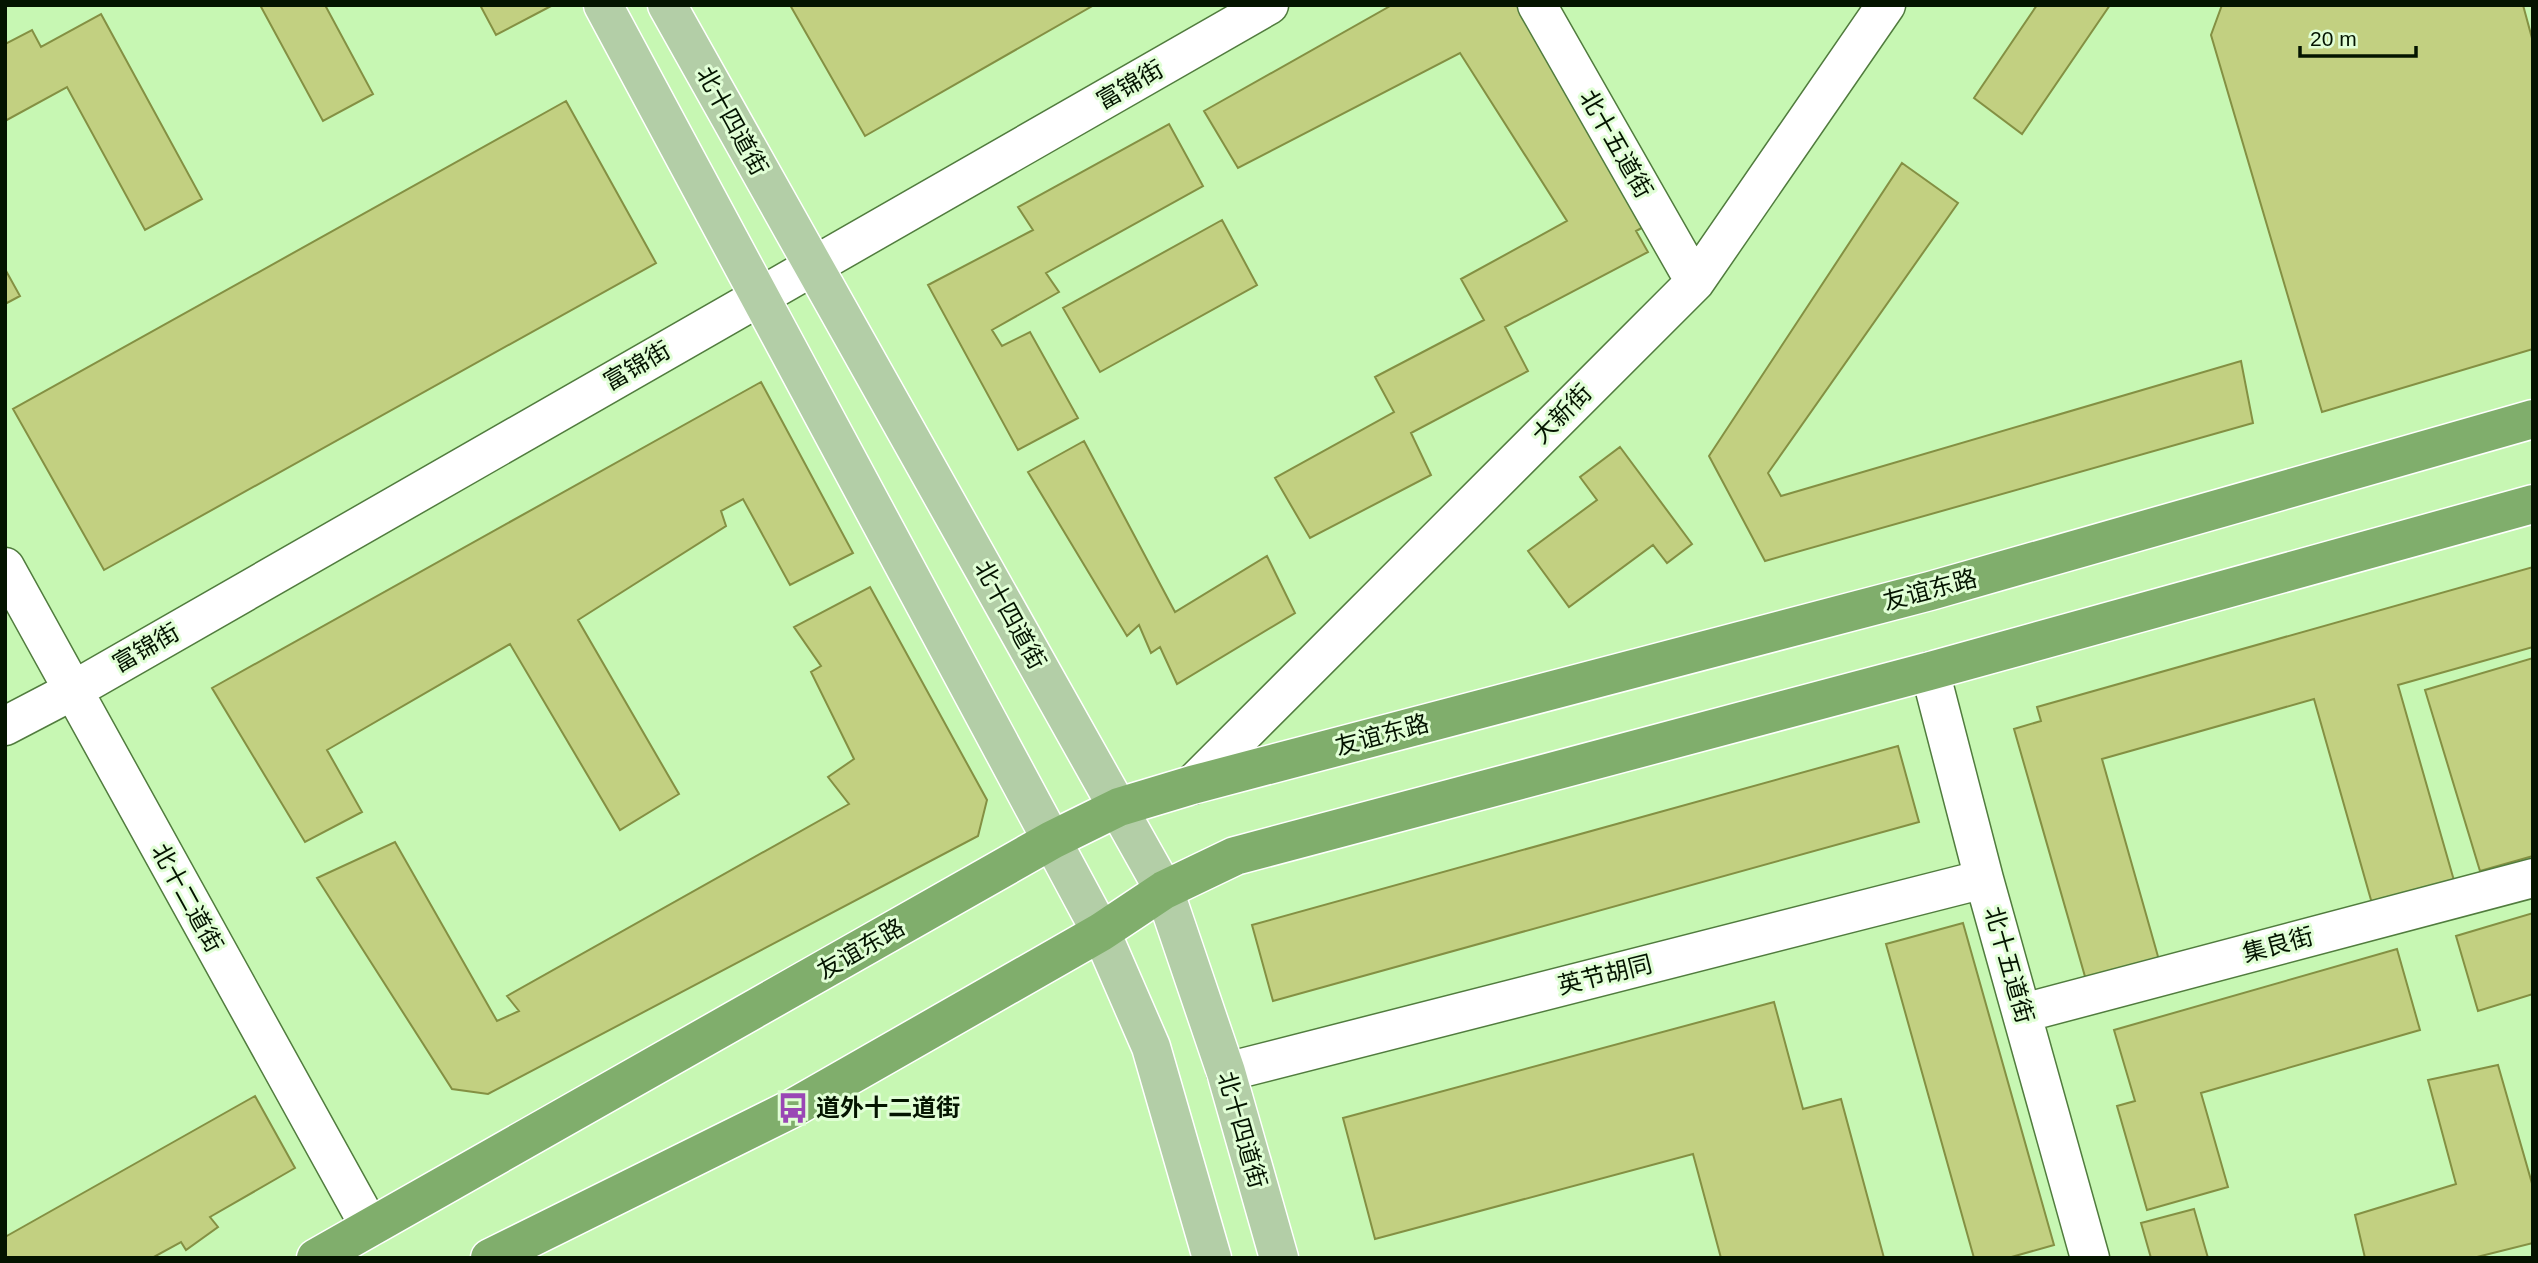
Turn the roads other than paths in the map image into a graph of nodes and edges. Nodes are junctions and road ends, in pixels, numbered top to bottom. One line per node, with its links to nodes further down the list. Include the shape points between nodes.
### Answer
1 (603, 5): 8 (main road)
2 (667, 5): 6 (main road, 北十四道街)
3 (1269, 5): 6 (street, 富锦街)
4 (1537, 5): 7 (street, 北十五道街)
5 (1886, 5): 7 (street, 大新街)
6 (813, 265): 8 (street, 富锦街); 16 (main road, 北十四道街)
7 (1695, 282): 15 (street, 大新街)
8 (760, 295): 13 (street, 富锦街); 17 (main road)
9 (2533, 419): 15 (highway, 友谊东路, via 1930,591)
10 (2533, 504): 12 (highway)
11 (5, 567): 13 (street, 北十二道街)
12 (1930, 671): 19 (street, 北十五道街); 20 (highway, via 1235,856)
13 (72, 691): 14 (street, 富锦街); 24 (street, 北十二道街)
14 (5, 726)
15 (1192, 785): 16 (highway, 友谊东路)
16 (1119, 807): 17 (highway, 友谊东路); 20 (main road, 北十四道街)
17 (1052, 840): 21 (main road); 24 (highway, 友谊东路)
18 (2533, 878): 22 (street, 集良街)
19 (1984, 879): 22 (street, 北十五道街); 23 (street, 英节胡同)
20 (1164, 890): 21 (highway); 23 (main road, 北十四道街)
21 (1101, 932): 26 (highway, via 793,1108); 27 (main road, via 1151,1047)
22 (2023, 1013): 29 (street, 北十五道街)
23 (1226, 1072): 28 (main road, 北十四道街)
24 (369, 1227): 25 (highway, 友谊东路)
25 (316, 1258)
26 (490, 1258)
27 (1212, 1258)
28 (1279, 1258)
29 (2090, 1258)

